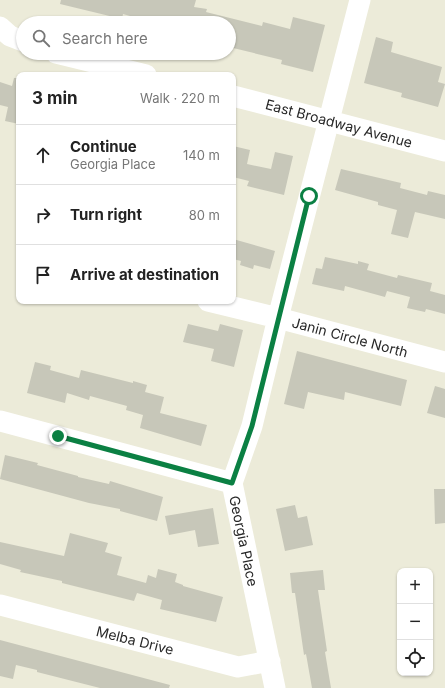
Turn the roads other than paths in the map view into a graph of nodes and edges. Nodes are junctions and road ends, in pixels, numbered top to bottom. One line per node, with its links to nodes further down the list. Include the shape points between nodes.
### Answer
1 (360, 0): 7 (street, Georgia Place)
2 (0, 27): 3 (street)
3 (16, 38)
4 (85, 60): 5 (street)
5 (134, 72)
6 (236, 97): 7 (street, East Broadway Avenue)
7 (328, 120): 8 (street, East Broadway Avenue); 10 (street, Georgia Place)
8 (445, 151)
9 (220, 304): 10 (street, Janin Circle North)
10 (278, 318): 11 (street, Janin Circle North); 13 (street, Georgia Place, via 252,426)
11 (445, 362)
12 (0, 421): 13 (street)
13 (232, 483): 15 (street, Georgia Place)
14 (0, 605): 15 (street, Melba Drive, via 238,667)
15 (270, 661): 16 (street, Georgia Place)
16 (275, 688)

